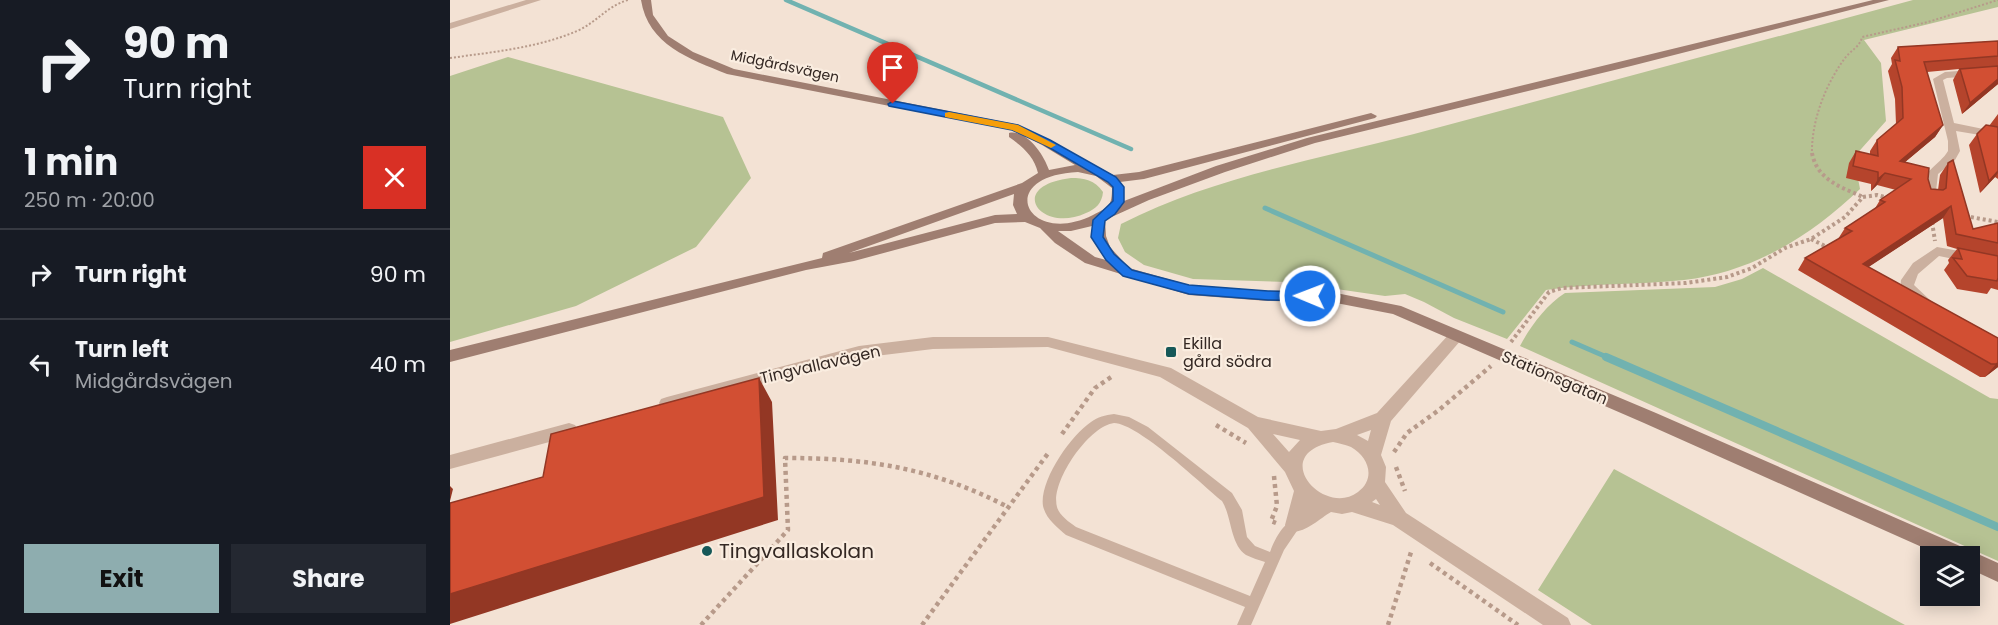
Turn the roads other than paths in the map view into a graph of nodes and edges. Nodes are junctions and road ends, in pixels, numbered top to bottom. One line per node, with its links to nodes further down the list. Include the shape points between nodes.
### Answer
1 (536, 0): 5 (street)
2 (646, 0): 7 (main road, Midgårdsvägen, via 647,18 670,43 731,72)
3 (1856, 0): 12 (main road, via 1319,128 1140,176)
4 (1884, 0): 15 (main road, via 1324,139 1198,177)
5 (450, 26)
6 (1998, 71): 8 (street, via 1945,75 1938,79)
7 (986, 122): 10 (main road, Midgårdsvägen, via 1015,128); 11 (main road, Midgårdsvägen, via 1028,144 1042,162)
8 (1949, 126): 9 (street); 14 (street, via 1956,142 1955,151 1930,176)
9 (1998, 135)
10 (1093, 170): 11 (main road); 12 (main road)
11 (1044, 174): 13 (main road)
12 (1112, 179): 15 (main road, via 1120,194)
13 (1025, 186): 16 (main road, via 1018,201); 20 (main road)
14 (1930, 198)
15 (1111, 212): 17 (main road)
16 (1026, 218): 18 (main road); 20 (main road, via 995,219 854,258)
17 (1099, 220): 18 (main road, via 1069,228); 21 (main road, Stationsgatan, via 1097,237 1110,257)
18 (1046, 227): 21 (main road, Stationsgatan, via 1090,260)
19 (1998, 264): 22 (street, via 1937,251 1912,271 1906,286)
20 (806, 265): 24 (main road)
21 (1128, 273): 23 (main road, Stationsgatan, via 1189,290 1331,297 1396,310)
22 (1939, 309)
23 (1456, 336): 26 (street); 39 (main road, Stationsgatan)
24 (450, 356)
25 (655, 406): 27 (street, Tingvallavägen, via 859,352 933,343 1048,342 1166,372)
26 (1383, 418): 29 (street); 30 (street)
27 (1254, 423): 29 (street); 32 (street)
28 (588, 424): 31 (street)
29 (1328, 436): 30 (street, via 1358,442); 32 (street, via 1308,441 1294,458)
30 (1372, 455): 33 (street, via 1379,473)
31 (450, 462)
32 (1293, 469): 34 (street)
33 (1377, 485): 36 (street, via 1365,499); 37 (street)
34 (1302, 490): 35 (street); 38 (street)
35 (1327, 504): 36 (street); 38 (street)
36 (1352, 504): 37 (street)
37 (1399, 519): 45 (street)
38 (1294, 525): 40 (lane)
39 (1939, 546)
40 (1272, 559): 43 (lane); 43 (lane, via 1250,550 1241,539 1227,497 1129,420 1103,421 1089,429 1053,479 1050,507 1071,531)
41 (1980, 565): 42 (main road)
42 (1998, 573)
43 (1254, 604): 44 (lane)
44 (1244, 625)
45 (1561, 625)

